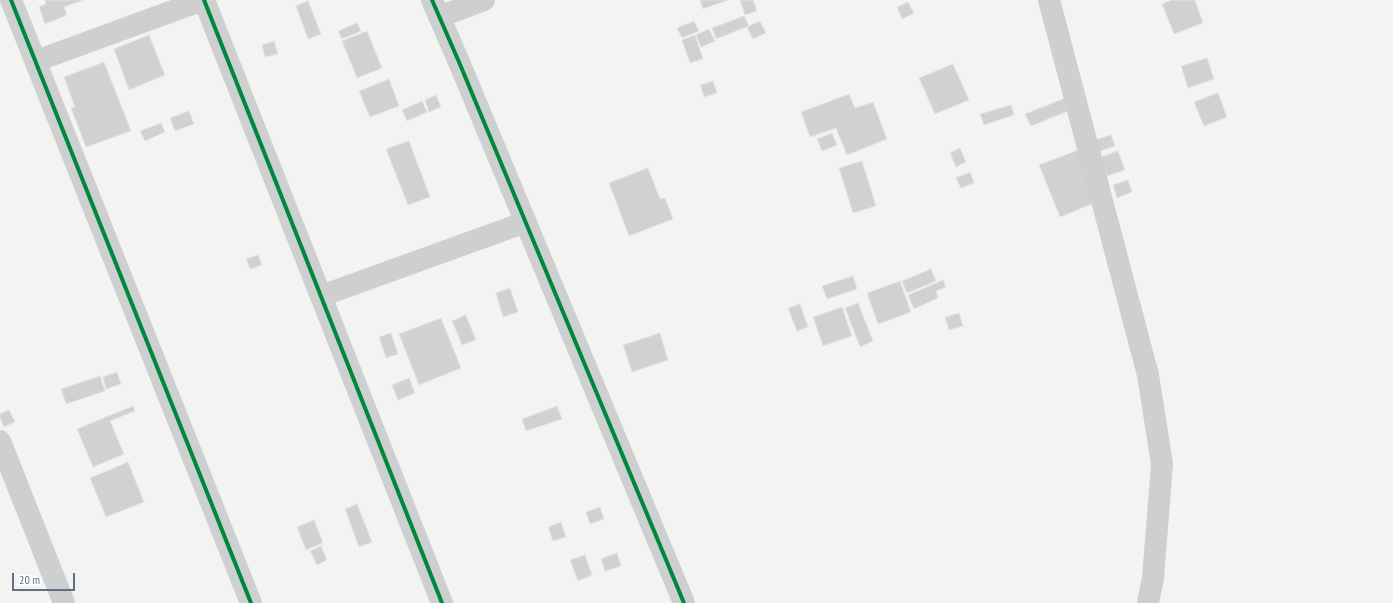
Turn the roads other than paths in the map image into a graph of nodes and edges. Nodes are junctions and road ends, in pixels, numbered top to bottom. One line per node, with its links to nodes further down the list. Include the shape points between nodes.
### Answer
1 (11, 0): 6 (street)
2 (204, 0): 6 (street); 8 (street)
3 (484, 0): 5 (street)
4 (1049, 0): 14 (street, via 1148,375 1162,464 1153,578)
5 (435, 8): 7 (street)
6 (36, 61): 11 (street)
7 (526, 222): 8 (street); 13 (street)
8 (321, 296): 12 (street)
9 (0, 441): 10 (street)
10 (64, 603)
11 (251, 603)
12 (442, 603)
13 (684, 603)
14 (1148, 603)

